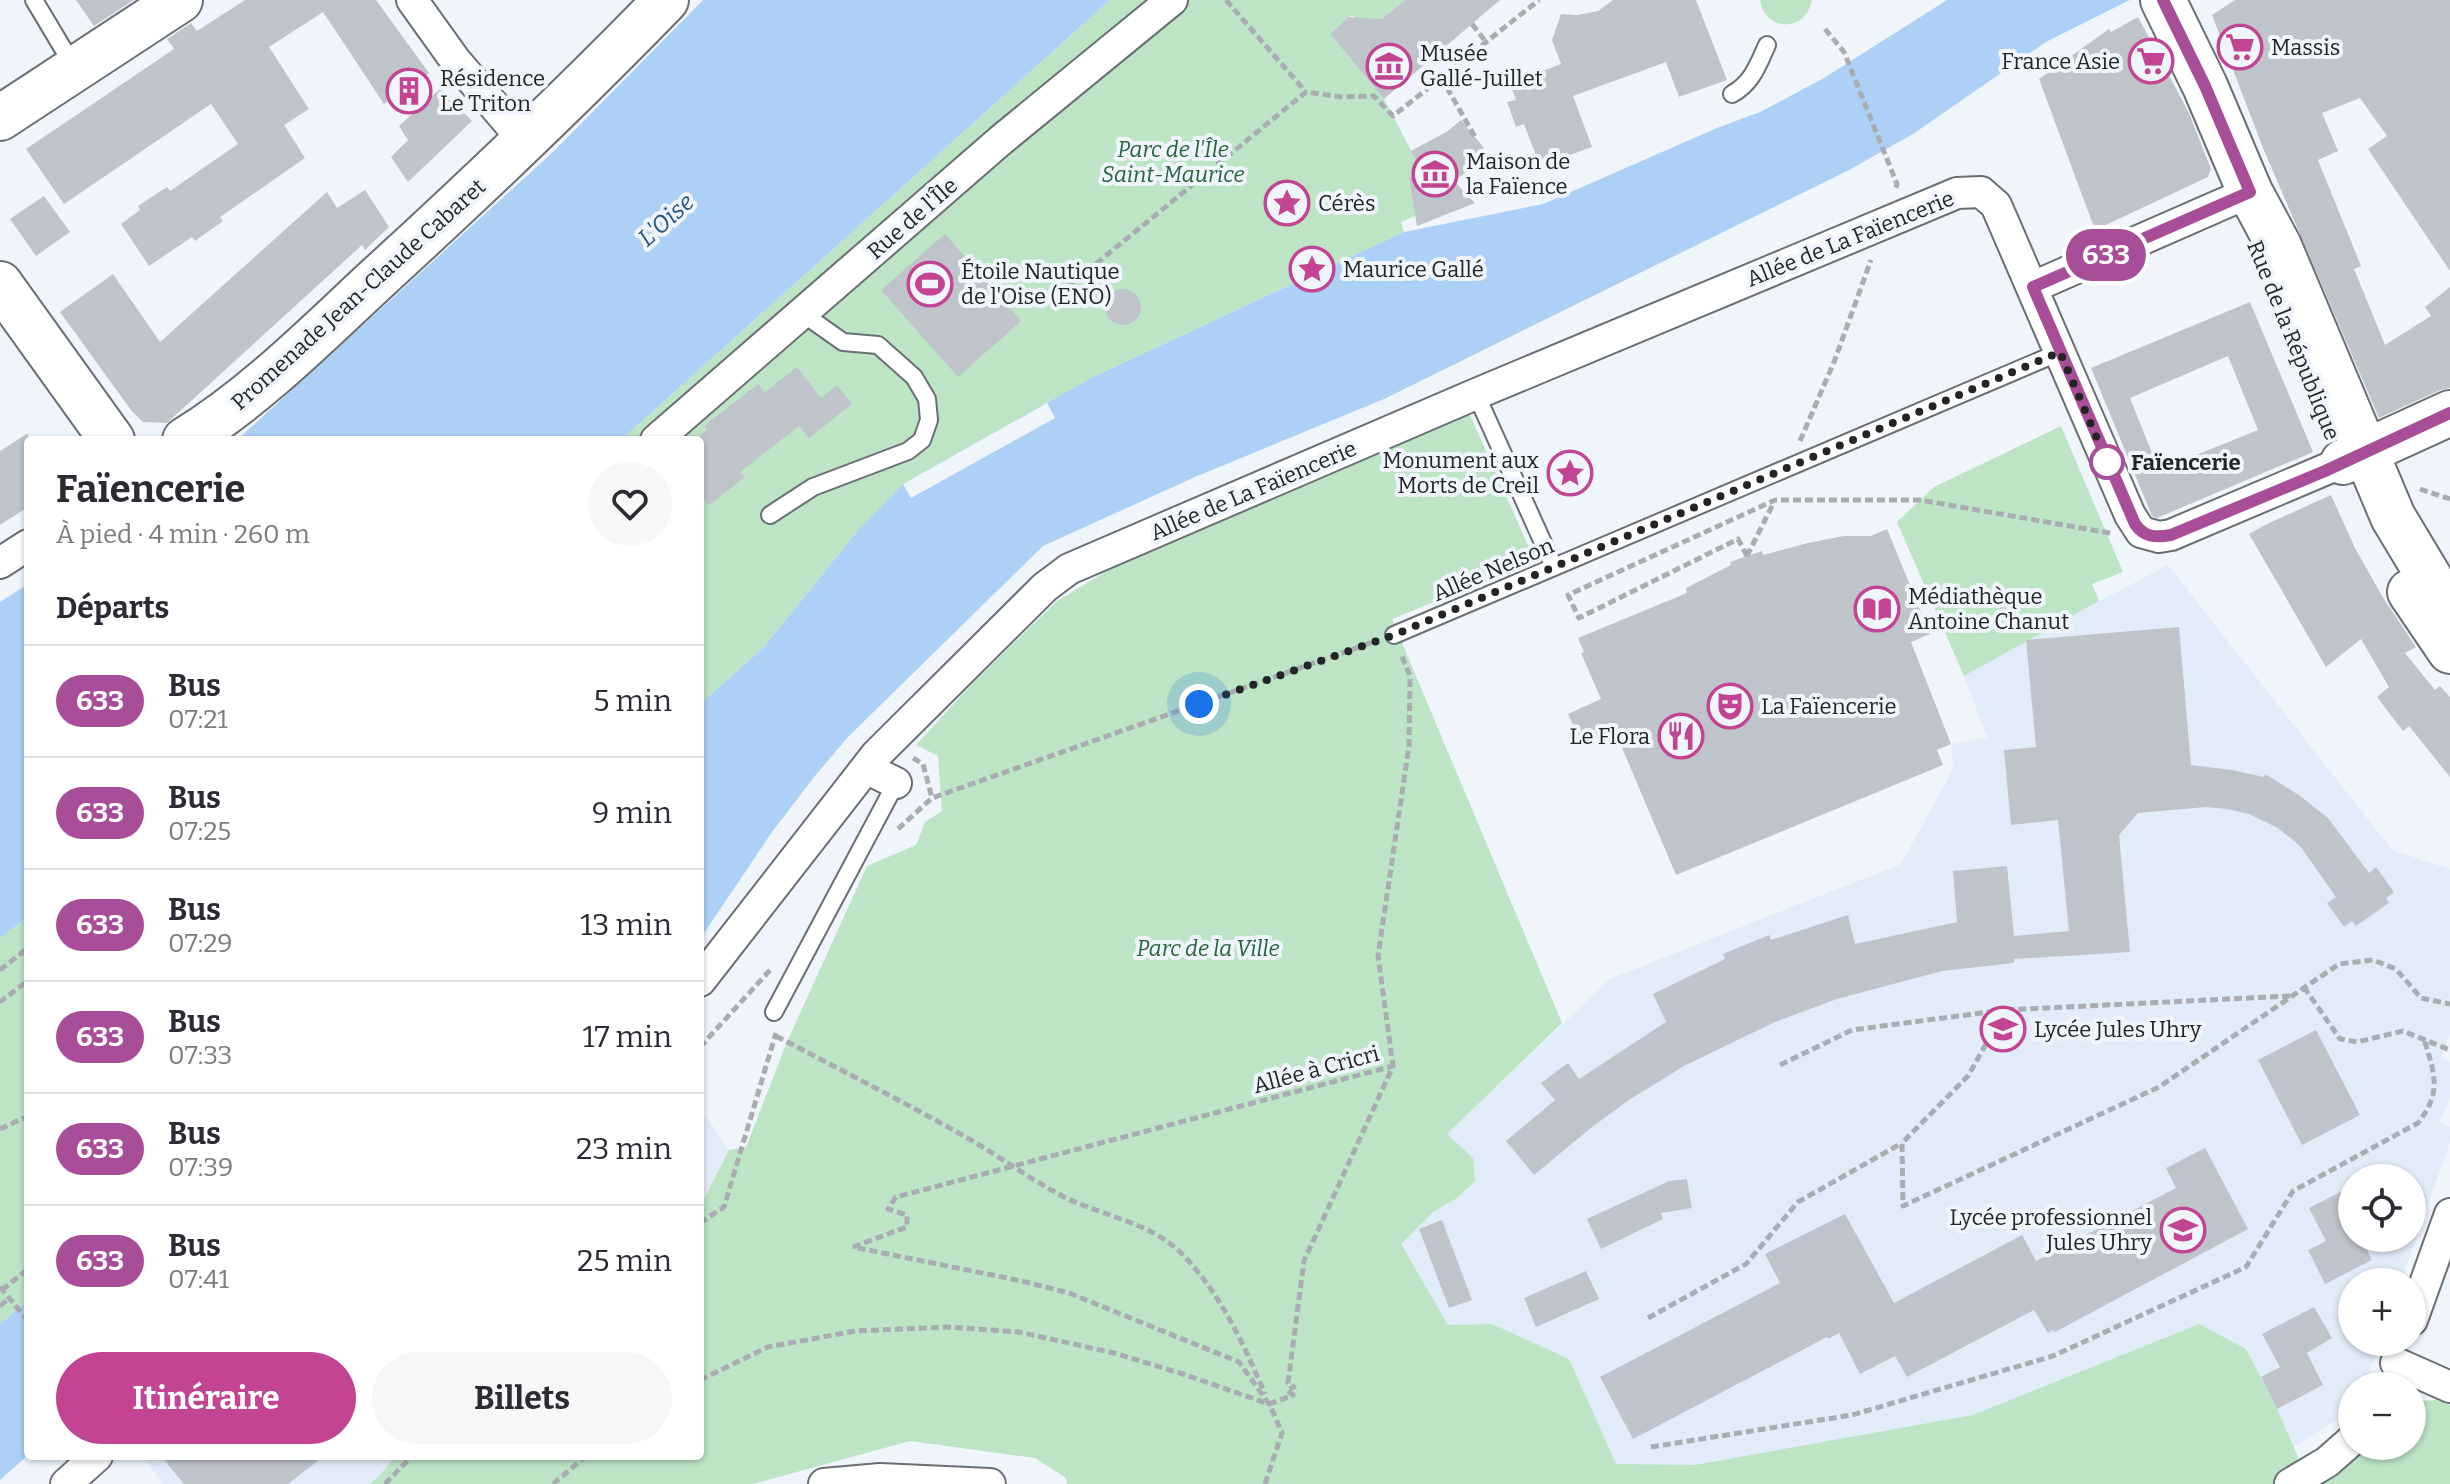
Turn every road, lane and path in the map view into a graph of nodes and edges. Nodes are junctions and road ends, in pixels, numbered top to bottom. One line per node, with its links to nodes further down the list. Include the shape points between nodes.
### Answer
1 (34, 0): 13 (lane)
2 (180, 0): 13 (street)
3 (412, 0): 19 (street)
4 (666, 0): 19 (street, Promenade Jean-Claude Cabaret)
5 (1172, 0): 26 (street, Rue de l'Île)
6 (1226, 0): 15 (path)
7 (1539, 0): 11 (path)
8 (2173, 3): 21 (street, Rue de la République)
9 (1472, 24): 11 (path)
10 (1825, 29): 20 (path, via 1844,52)
11 (1486, 42): 14 (path)
12 (1767, 45): 16 (lane, via 1753,76)
13 (75, 69): 17 (street)
14 (1441, 77): 15 (path, via 1393,116 1374,96); 18 (path)
15 (1306, 92): 25 (path)
16 (1732, 94)
17 (0, 118)
18 (1475, 137)
19 (525, 142): 31 (street, Promenade Jean-Claude Cabaret, via 296,354 231,410)
20 (1897, 184)
21 (2250, 192): 24 (street); 33 (street, Rue de la République, via 2255,251)
22 (1887, 221): 24 (street, Allée de La Faïencerie, via 1957,193 1981,192 1996,205); 28 (street, Allée de La Faïencerie); 34 (path)
23 (0, 284): 30 (street)
24 (2033, 287): 27 (street, Allée de La Faïencerie)
25 (1059, 294)
26 (802, 313): 32 (street, Rue de l'Île); 36 (lane, via 843,342 878,345 914,377 927,399 929,420 922,440 908,451 813,487)
27 (2060, 352): 34 (lane, Allée Nelson); 37 (street, Allée de La Faïencerie)
28 (1476, 394): 40 (lane); 44 (street, Allée de La Faïencerie, via 1069,569)
29 (2450, 413): 33 (street)
30 (109, 436)
31 (191, 436)
32 (661, 436)
33 (2354, 458): 37 (street, via 2171,535); 41 (street, Rue de la République); 43 (street, Rue de la République, via 2393,564)
34 (1788, 467): 35 (path); 40 (lane, Allée Nelson)
35 (1775, 500): 35 (path, via 1747,556 1738,539 1579,618 1568,595); 37 (path, via 1920,500 2107,533)
36 (770, 515)
37 (2141, 532)
38 (24, 548): 39 (street)
39 (0, 563)
40 (1554, 567): 42 (lane, Allée Nelson)
41 (2450, 612)
42 (1394, 635): 46 (path); 63 (path, Allée à Cricri, via 1410,690 1409,746 1378,956)
43 (2450, 651)
44 (866, 768): 45 (street); 50 (street, Allée de La Faïencerie)
45 (896, 783): 57 (lane)
46 (932, 798)
47 (24, 951): 49 (path)
48 (773, 967): 60 (path)
49 (0, 970)
50 (704, 976)
51 (24, 984): 54 (path)
52 (2304, 987): 53 (path); 55 (path, via 2339,964 2373,960 2396,969 2421,998); 59 (path, via 2340,1039 2357,1042 2403,1031)
53 (2290, 996): 56 (path); 66 (path, via 2159,1087 1903,1206)
54 (0, 1001)
55 (2450, 1004)
56 (2005, 1010): 62 (path, via 1852,1030); 66 (path, via 1968,1076)
57 (774, 1012): 58 (path)
58 (776, 1036): 68 (path, via 724,1207); 79 (path, via 966,1137 1060,1195 1171,1244 1220,1300)
59 (2424, 1039): 61 (path); 80 (path, via 2435,1073 2432,1105 2418,1123 2293,1191 2246,1267 2053,1356 1852,1415)
60 (704, 1043)
61 (2450, 1050)
62 (1780, 1065)
63 (1393, 1066): 79 (path, via 1304,1261 1288,1383 1294,1387 1287,1390 1293,1395); 79 (path, Allée à Cricri, bridge, via 896,1197 888,1209 907,1215 907,1227 853,1247 1069,1293 1239,1362)
64 (24, 1118): 65 (path)
65 (0, 1129)
66 (1902, 1143): 75 (path, via 1798,1202 1746,1264)
67 (2450, 1214): 70 (street)
68 (704, 1220)
69 (24, 1272): 71 (path)
70 (2426, 1281)
71 (1, 1288): 72 (path)
72 (9, 1298): 73 (path); 74 (path)
73 (0, 1306)
74 (24, 1316)
75 (1648, 1318)
76 (2396, 1364): 78 (street)
77 (704, 1378): 79 (path, via 768,1347 855,1331 948,1327 1019,1332 1114,1353)
78 (2450, 1387)
79 (1269, 1404): 90 (path, via 1282,1433)
80 (1651, 1447)
81 (2338, 1452): 91 (street)
82 (93, 1460): 85 (street)
83 (408, 1460): 86 (path)
84 (581, 1460): 87 (path)
85 (66, 1484)
86 (385, 1484)
87 (553, 1484)
88 (824, 1484): 89 (street, via 880,1479)
89 (990, 1484)
90 (1265, 1484)
91 (2290, 1484)

